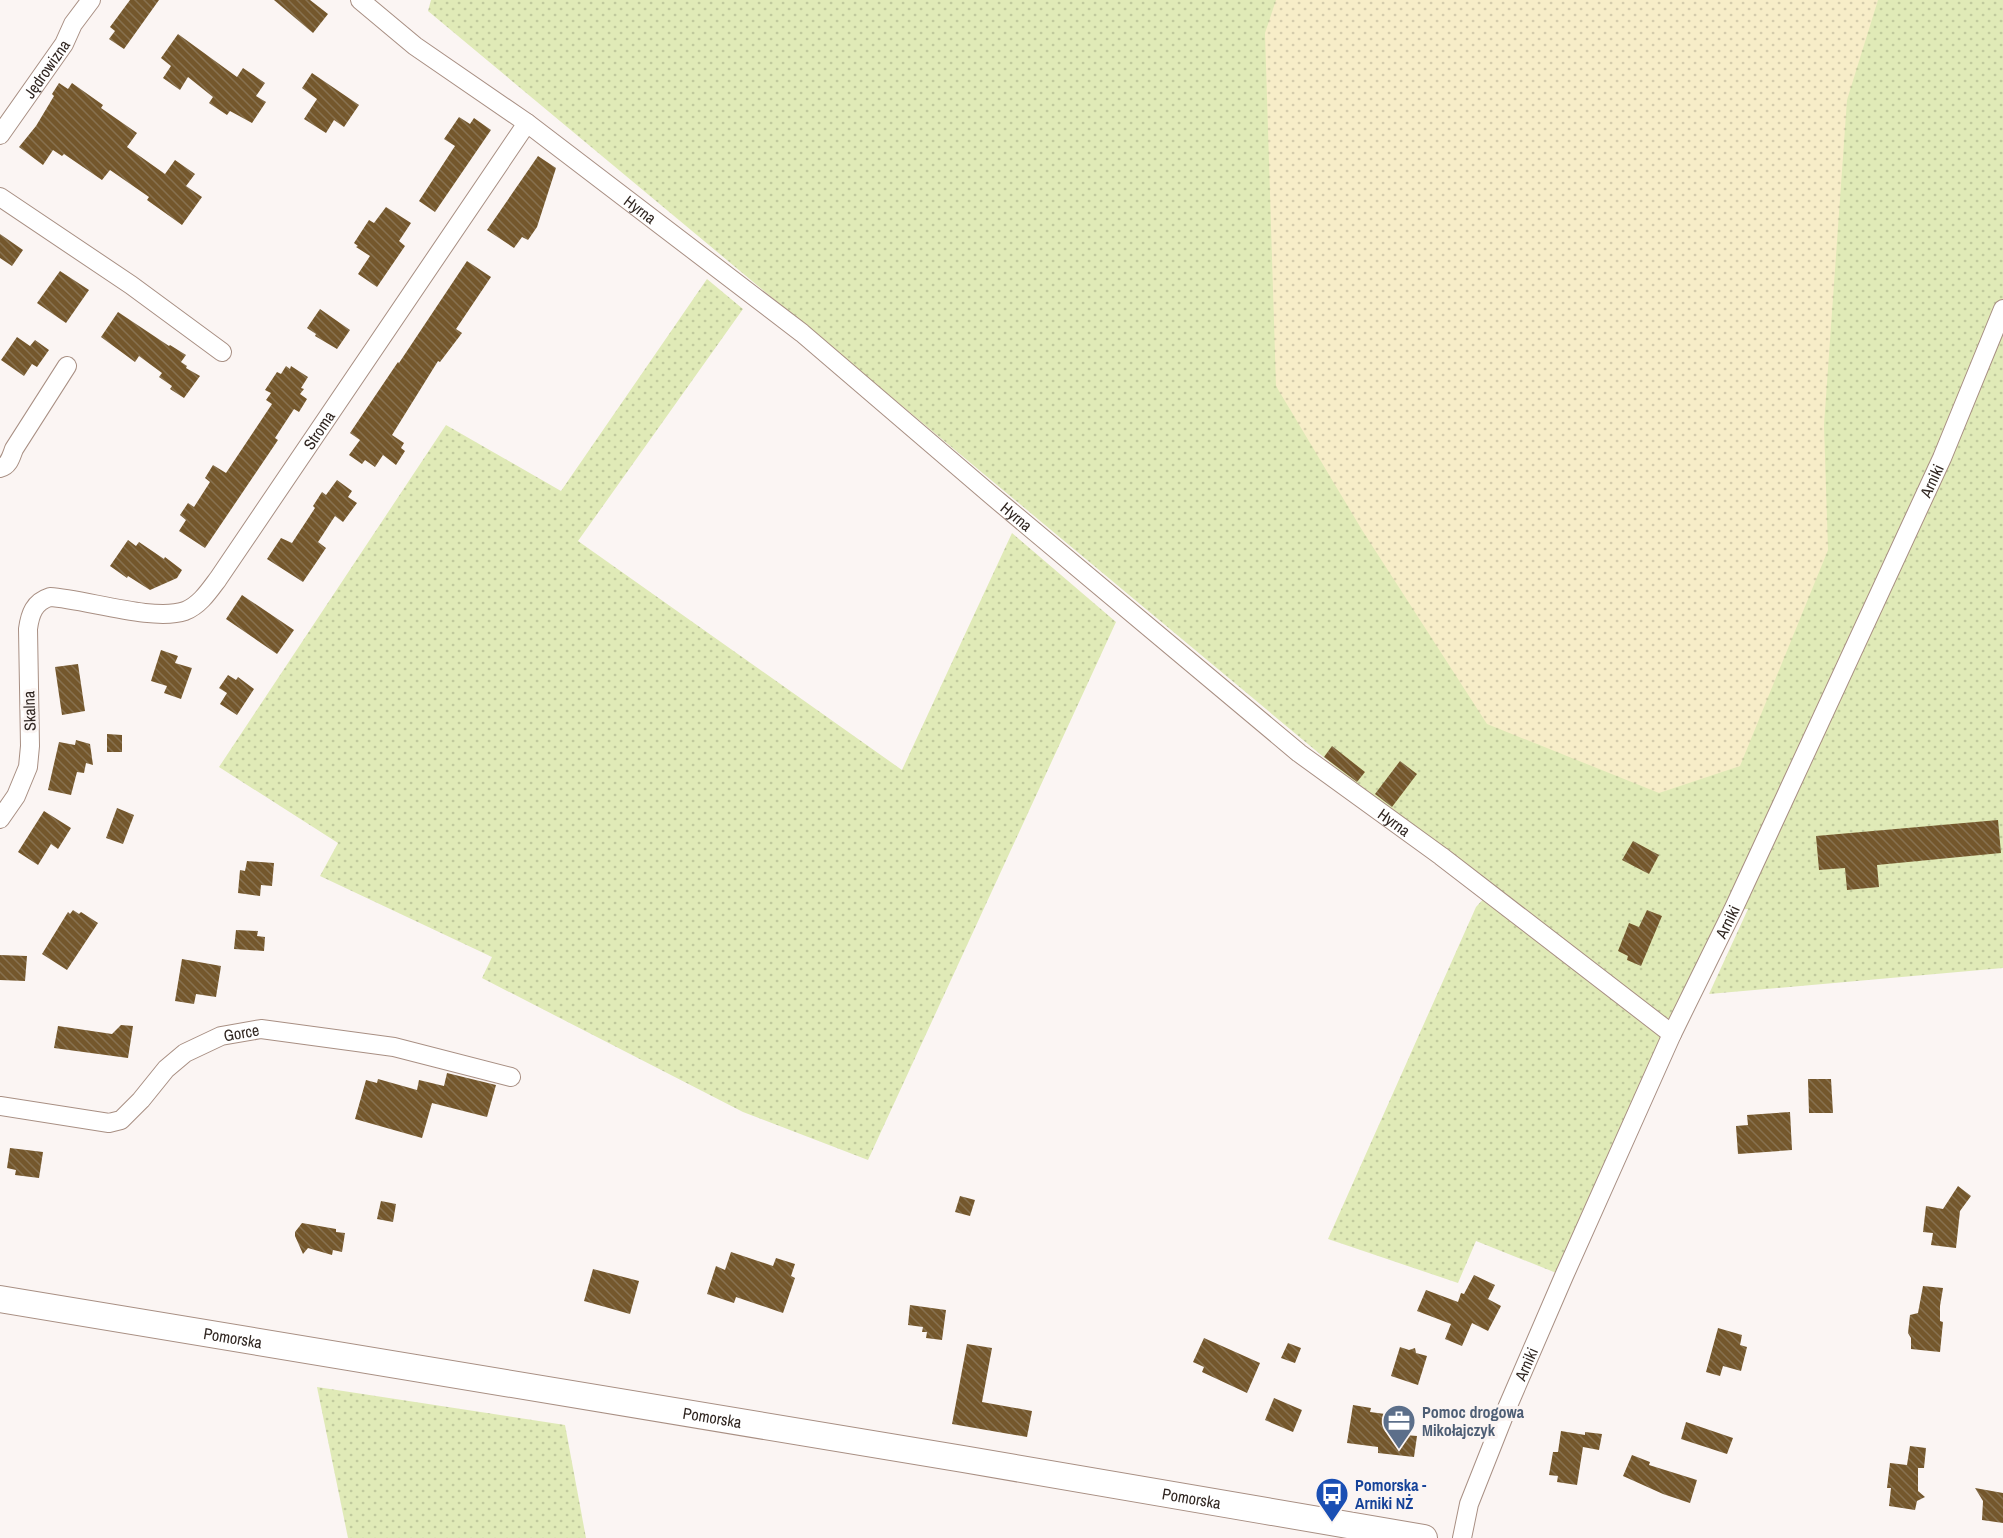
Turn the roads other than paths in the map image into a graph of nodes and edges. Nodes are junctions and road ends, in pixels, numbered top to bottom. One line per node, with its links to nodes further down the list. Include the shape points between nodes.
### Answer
1 (91, 0): 4 (street, Jędrowizna)
2 (360, 0): 3 (street, Hyrna, via 415,46)
3 (527, 123): 10 (street, Stroma, via 200,602 183,611 166,613 130,611 62,598); 12 (street, Hyrna, via 802,333 1299,753 1441,856)
4 (0, 135)
5 (0, 196): 7 (street)
6 (2003, 309): 12 (street, Arniki, via 1942,458)
7 (222, 352)
8 (67, 366): 9 (street, via 9,462)
9 (0, 468)
10 (41, 600): 11 (street, Skalna, via 34,607 28,629 27,767 16,796)
11 (0, 819)
12 (1672, 1034): 17 (street, Arniki, via 1507,1408 1469,1504)
13 (511, 1077): 14 (street, Gorce, via 394,1047 261,1029 221,1036 185,1053 121,1120 109,1123)
14 (0, 1106)
15 (0, 1299): 16 (street, Pomorska)
16 (1424, 1538)
17 (1462, 1538)

